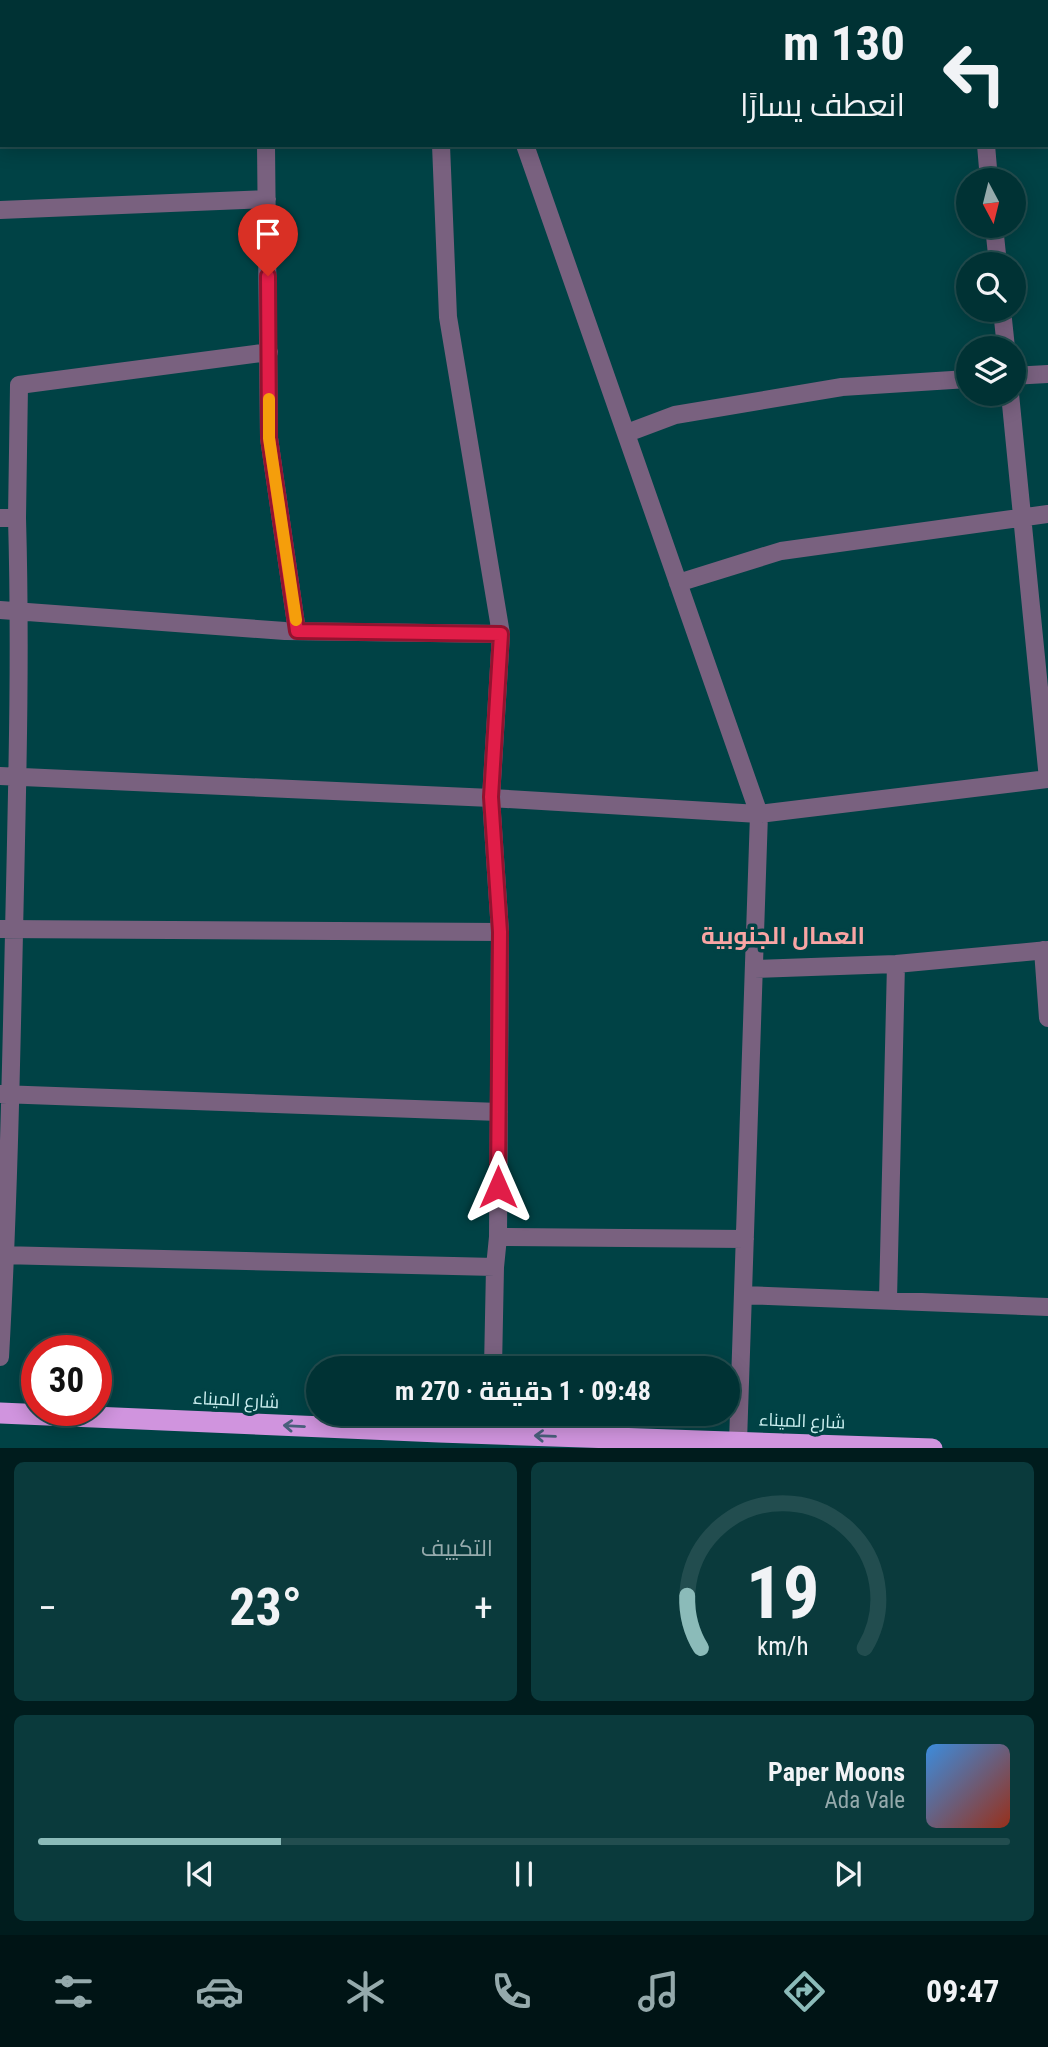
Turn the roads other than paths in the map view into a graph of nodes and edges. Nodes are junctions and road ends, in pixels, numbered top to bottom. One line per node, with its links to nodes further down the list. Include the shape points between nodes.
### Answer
1 (267, 147): 6 (street)
2 (442, 147): 21 (street, via 448,317)
3 (525, 147): 13 (street)
4 (986, 147): 5 (street)
5 (988, 168)
6 (267, 199): 7 (street); 8 (street)
7 (0, 210)
8 (269, 352): 16 (street, via 19,385); 20 (street, via 269,438)
9 (1048, 374): 10 (street)
10 (1026, 375)
11 (956, 380): 13 (street, via 842,387 675,415)
12 (1011, 406): 15 (street)
13 (626, 433): 17 (street)
14 (1048, 514): 15 (street)
15 (1022, 516): 17 (street, via 780,551); 24 (street, via 1048,779)
16 (9, 518): 19 (street)
17 (678, 583): 24 (street)
18 (0, 610): 19 (street)
19 (20, 611): 20 (street); 22 (street)
20 (297, 631): 21 (street)
21 (501, 634): 23 (street)
22 (9, 776): 23 (street); 25 (street)
23 (491, 797): 24 (street); 26 (street)
24 (759, 814): 29 (street)
25 (7, 930): 26 (street); 31 (street)
26 (500, 932): 32 (street)
27 (1046, 950): 28 (street); 30 (street)
28 (895, 964): 29 (street); 38 (street)
29 (754, 969): 34 (street)
30 (1048, 1018)
31 (5, 1094): 32 (street); 35 (street)
32 (499, 1112): 33 (street)
33 (498, 1237): 34 (street); 36 (street)
34 (745, 1239): 37 (street)
35 (3, 1255): 36 (street); 41 (street)
36 (495, 1267): 40 (street)
37 (743, 1296): 38 (street); 45 (street)
38 (888, 1299): 39 (street)
39 (1048, 1307)
40 (493, 1356)
41 (0, 1357)
42 (0, 1413): 43 (highway, شارع الميناء, one-way to 42)
43 (306, 1420)
44 (518, 1426): 45 (highway, شارع الميناء, one-way to 44)
45 (738, 1442): 46 (highway, شارع الميناء)
46 (932, 1448)

